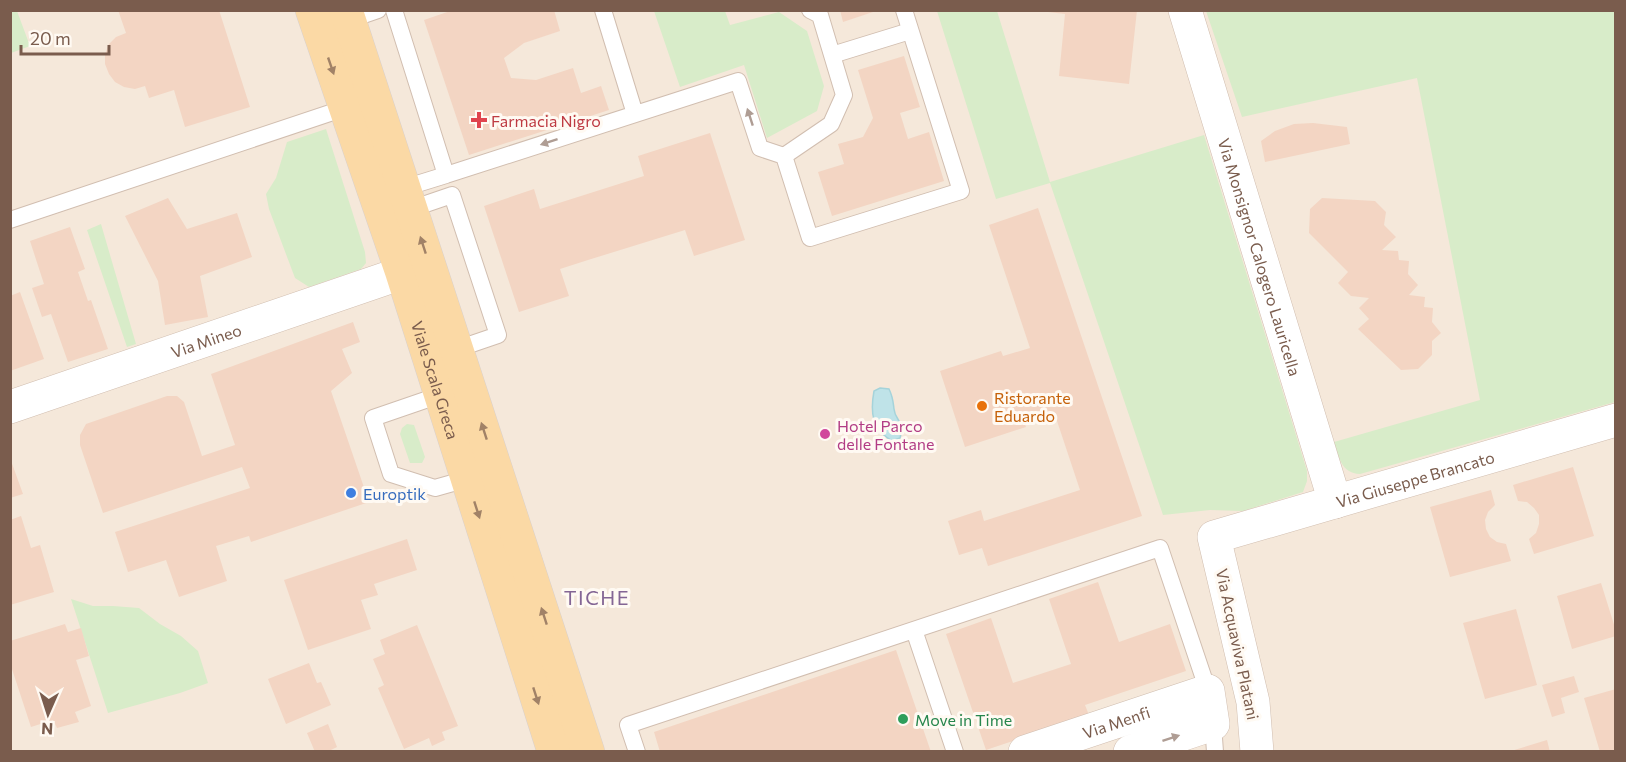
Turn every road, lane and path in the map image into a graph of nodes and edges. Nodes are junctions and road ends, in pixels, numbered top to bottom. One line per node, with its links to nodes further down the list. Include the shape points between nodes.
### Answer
1 (312, 10): 10 (main road, Viale Scala Greca, one-way to 10)
2 (394, 10): 13 (lane)
3 (603, 10): 11 (lane)
4 (810, 10): 9 (lane, via 820,15)
5 (904, 10): 8 (lane)
6 (1185, 10): 22 (street, Via Monsignor Calogero Lauricella)
7 (358, 14): 10 (main road, Viale Scala Greca)
8 (910, 31): 9 (lane); 12 (lane, via 960,191 810,238)
9 (832, 55): 12 (lane, via 844,95 831,124)
10 (360, 103): 14 (main road, Viale Scala Greca); 15 (lane); 16 (main road, Viale Scala Greca)
11 (635, 114): 12 (lane, one-way to 11, via 760,148 738,81); 13 (lane, one-way to 13)
12 (784, 156)
13 (446, 175): 14 (lane)
14 (408, 198): 17 (main road, Viale Scala Greca, one-way to 14); 17 (lane, via 452,195 498,335)
15 (10, 220)
16 (402, 273): 18 (main road, Viale Scala Greca); 19 (street, Via Mineo)
17 (457, 349): 28 (main road, Viale Scala Greca, one-way to 17)
18 (440, 394): 21 (main road, Viale Scala Greca); 21 (lane, via 373,418 391,474 435,488)
19 (10, 407)
20 (1616, 420): 22 (street, Via Giuseppe Brancato)
21 (467, 479): 27 (main road, Viale Scala Greca, one-way to 27)
22 (1335, 502): 23 (street, Via Giuseppe Brancato)
23 (1214, 537): 33 (street, Via Acquaviva Platani, via 1253,702)
24 (914, 630): 25 (lane, via 1160,548); 29 (lane, via 628,725); 30 (lane)
25 (1208, 691): 26 (street); 31 (street, Via Menfi)
26 (1214, 738): 32 (street, Via Menfi, one-way to 26)
27 (554, 752)
28 (588, 752)
29 (636, 752)
30 (955, 752)
31 (1025, 752)
32 (1130, 752)
33 (1257, 752)

